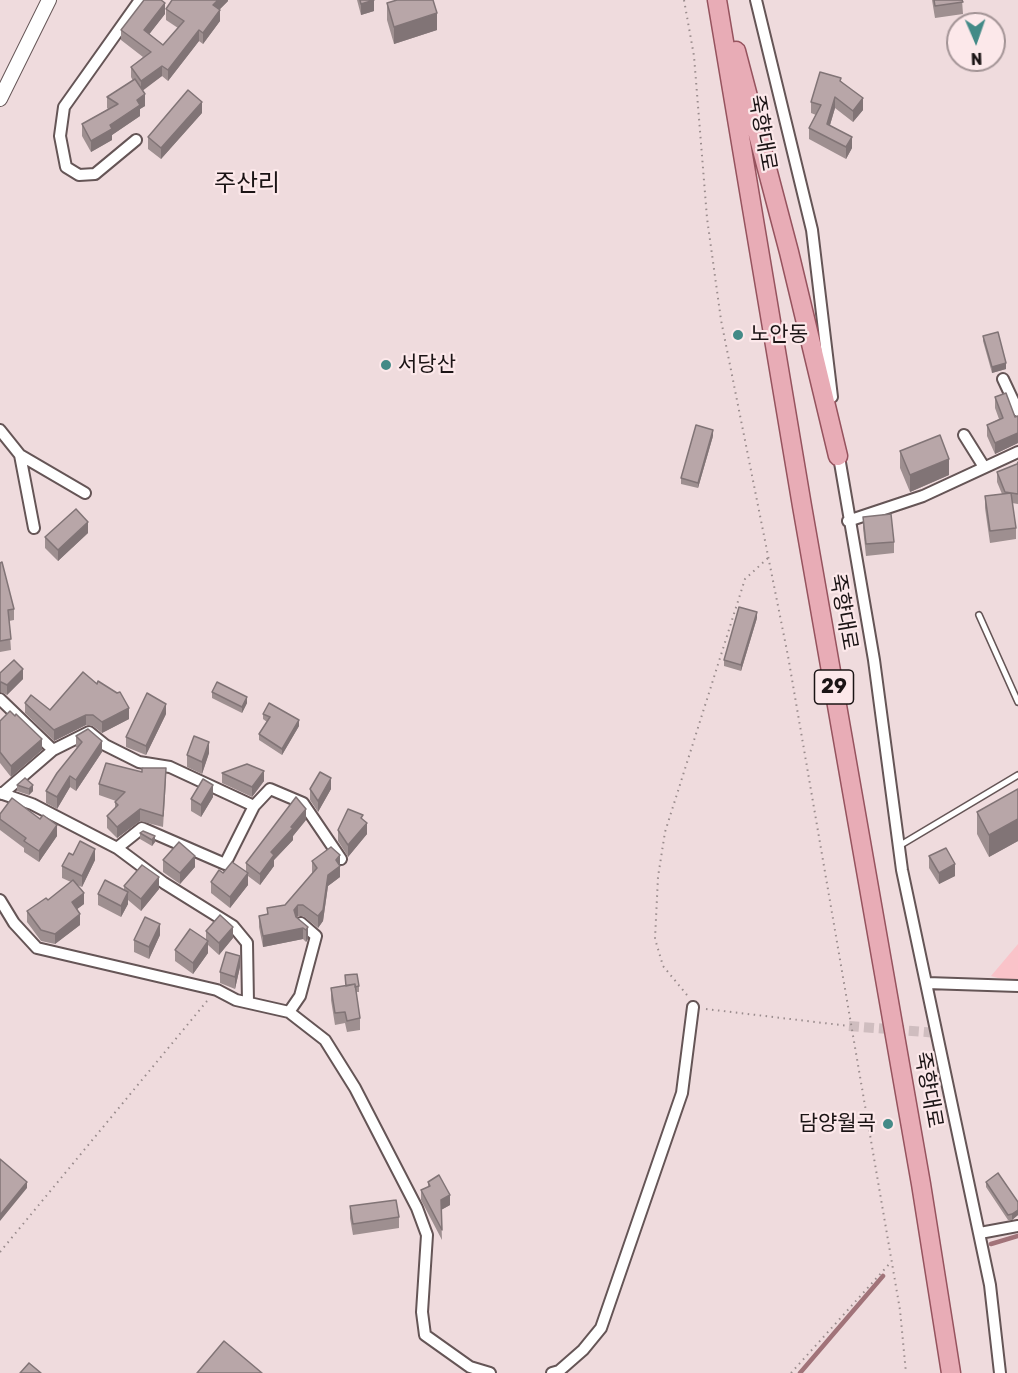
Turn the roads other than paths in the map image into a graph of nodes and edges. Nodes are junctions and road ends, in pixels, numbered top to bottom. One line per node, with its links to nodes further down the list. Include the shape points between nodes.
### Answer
1 (49, 0): 6 (street)
2 (140, 0): 7 (street, via 64,107 60,136 66,167 79,175 95,174)
3 (717, 0): 40 (main road, 죽향대로 / 29)
4 (722, 0): 14 (main road)
5 (756, 0): 14 (street, via 812,230)
6 (0, 99)
7 (136, 140)
8 (1003, 379): 9 (street)
9 (1018, 411)
10 (0, 430): 13 (street)
11 (963, 435): 15 (street)
12 (1018, 452): 15 (street)
13 (20, 455): 16 (street); 18 (street)
14 (838, 456): 17 (street)
15 (984, 467): 17 (street, via 923,496)
16 (85, 493)
17 (848, 521): 26 (street, via 874,660)
18 (34, 528)
19 (979, 615): 21 (lane)
20 (0, 699): 22 (street)
21 (1018, 702)
22 (52, 750): 24 (street); 25 (street, via 89,732 139,762 170,767)
23 (1018, 775): 26 (lane)
24 (1, 793): 27 (street, via 32,804)
25 (254, 806): 27 (street, via 225,864 142,828); 28 (street, via 270,789 303,803)
26 (899, 846): 31 (street)
27 (117, 848): 33 (street, via 233,926 247,943)
28 (341, 859)
29 (0, 900): 33 (street, via 14,923 38,948 217,990)
30 (302, 923): 35 (street, via 316,936 300,996)
31 (927, 983): 32 (street); 37 (street)
32 (1018, 986)
33 (248, 1002): 35 (street)
34 (693, 1007): 39 (street, via 682,1093 601,1328 583,1350)
35 (289, 1012): 38 (street, via 325,1040 355,1088 417,1208 427,1235 422,1312 425,1335 470,1367)
36 (1018, 1226): 37 (street)
37 (980, 1233): 41 (street)
38 (490, 1373)
39 (552, 1373)
40 (951, 1373)
41 (1000, 1373)

